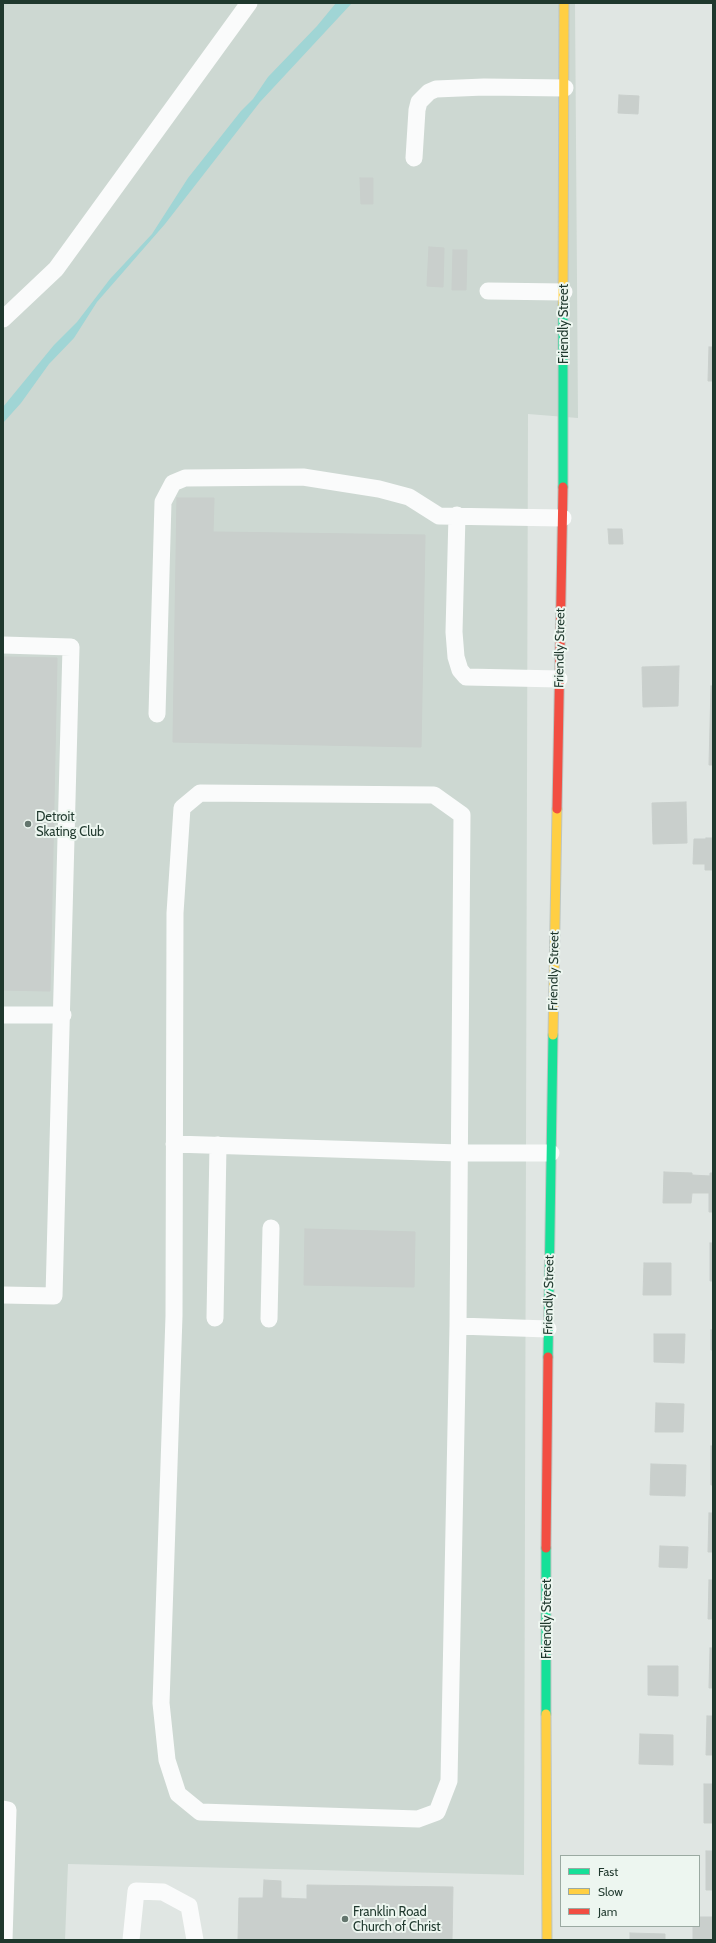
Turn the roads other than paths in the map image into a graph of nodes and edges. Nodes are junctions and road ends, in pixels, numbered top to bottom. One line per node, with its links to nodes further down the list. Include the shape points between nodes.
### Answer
1 (249, 3): 7 (lane, via 56,269)
2 (564, 3): 3 (street, Friendly Street)
3 (565, 88): 4 (lane, via 484,87 436,89 429,92 419,102 417,110); 6 (street, Friendly Street)
4 (414, 158)
5 (488, 291): 6 (lane)
6 (564, 292): 9 (street, Friendly Street)
7 (3, 318)
8 (457, 516): 9 (lane); 11 (lane, via 454,632 460,670 466,677); 12 (lane, via 440,516 409,497 379,489 303,477 185,478 173,483 163,502)
9 (563, 518): 11 (street, Friendly Street)
10 (3, 645): 14 (lane, via 71,647)
11 (559, 679): 18 (street, Friendly Street)
12 (156, 714)
13 (3, 1015): 14 (lane)
14 (63, 1015): 20 (lane, via 54,1296)
15 (174, 1144): 16 (lane); 17 (lane, via 175,913 182,808 200,793 434,795 462,814); 23 (lane, via 174,1316 161,1703 167,1760 178,1794 200,1812 418,1819 437,1812 449,1781)
16 (218, 1145): 17 (lane); 21 (lane)
17 (459, 1153): 18 (lane); 23 (lane)
18 (551, 1153): 24 (street, Friendly Street)
19 (271, 1228): 22 (lane)
20 (3, 1295)
21 (215, 1318)
22 (270, 1319)
23 (458, 1326): 24 (lane)
24 (548, 1329): 29 (street, Friendly Street)
25 (3, 1809): 26 (lane, via 8,1810)
26 (4, 1940)
27 (131, 1940): 28 (lane, via 136,1891 163,1892 189,1906)
28 (195, 1940)
29 (547, 1940)

